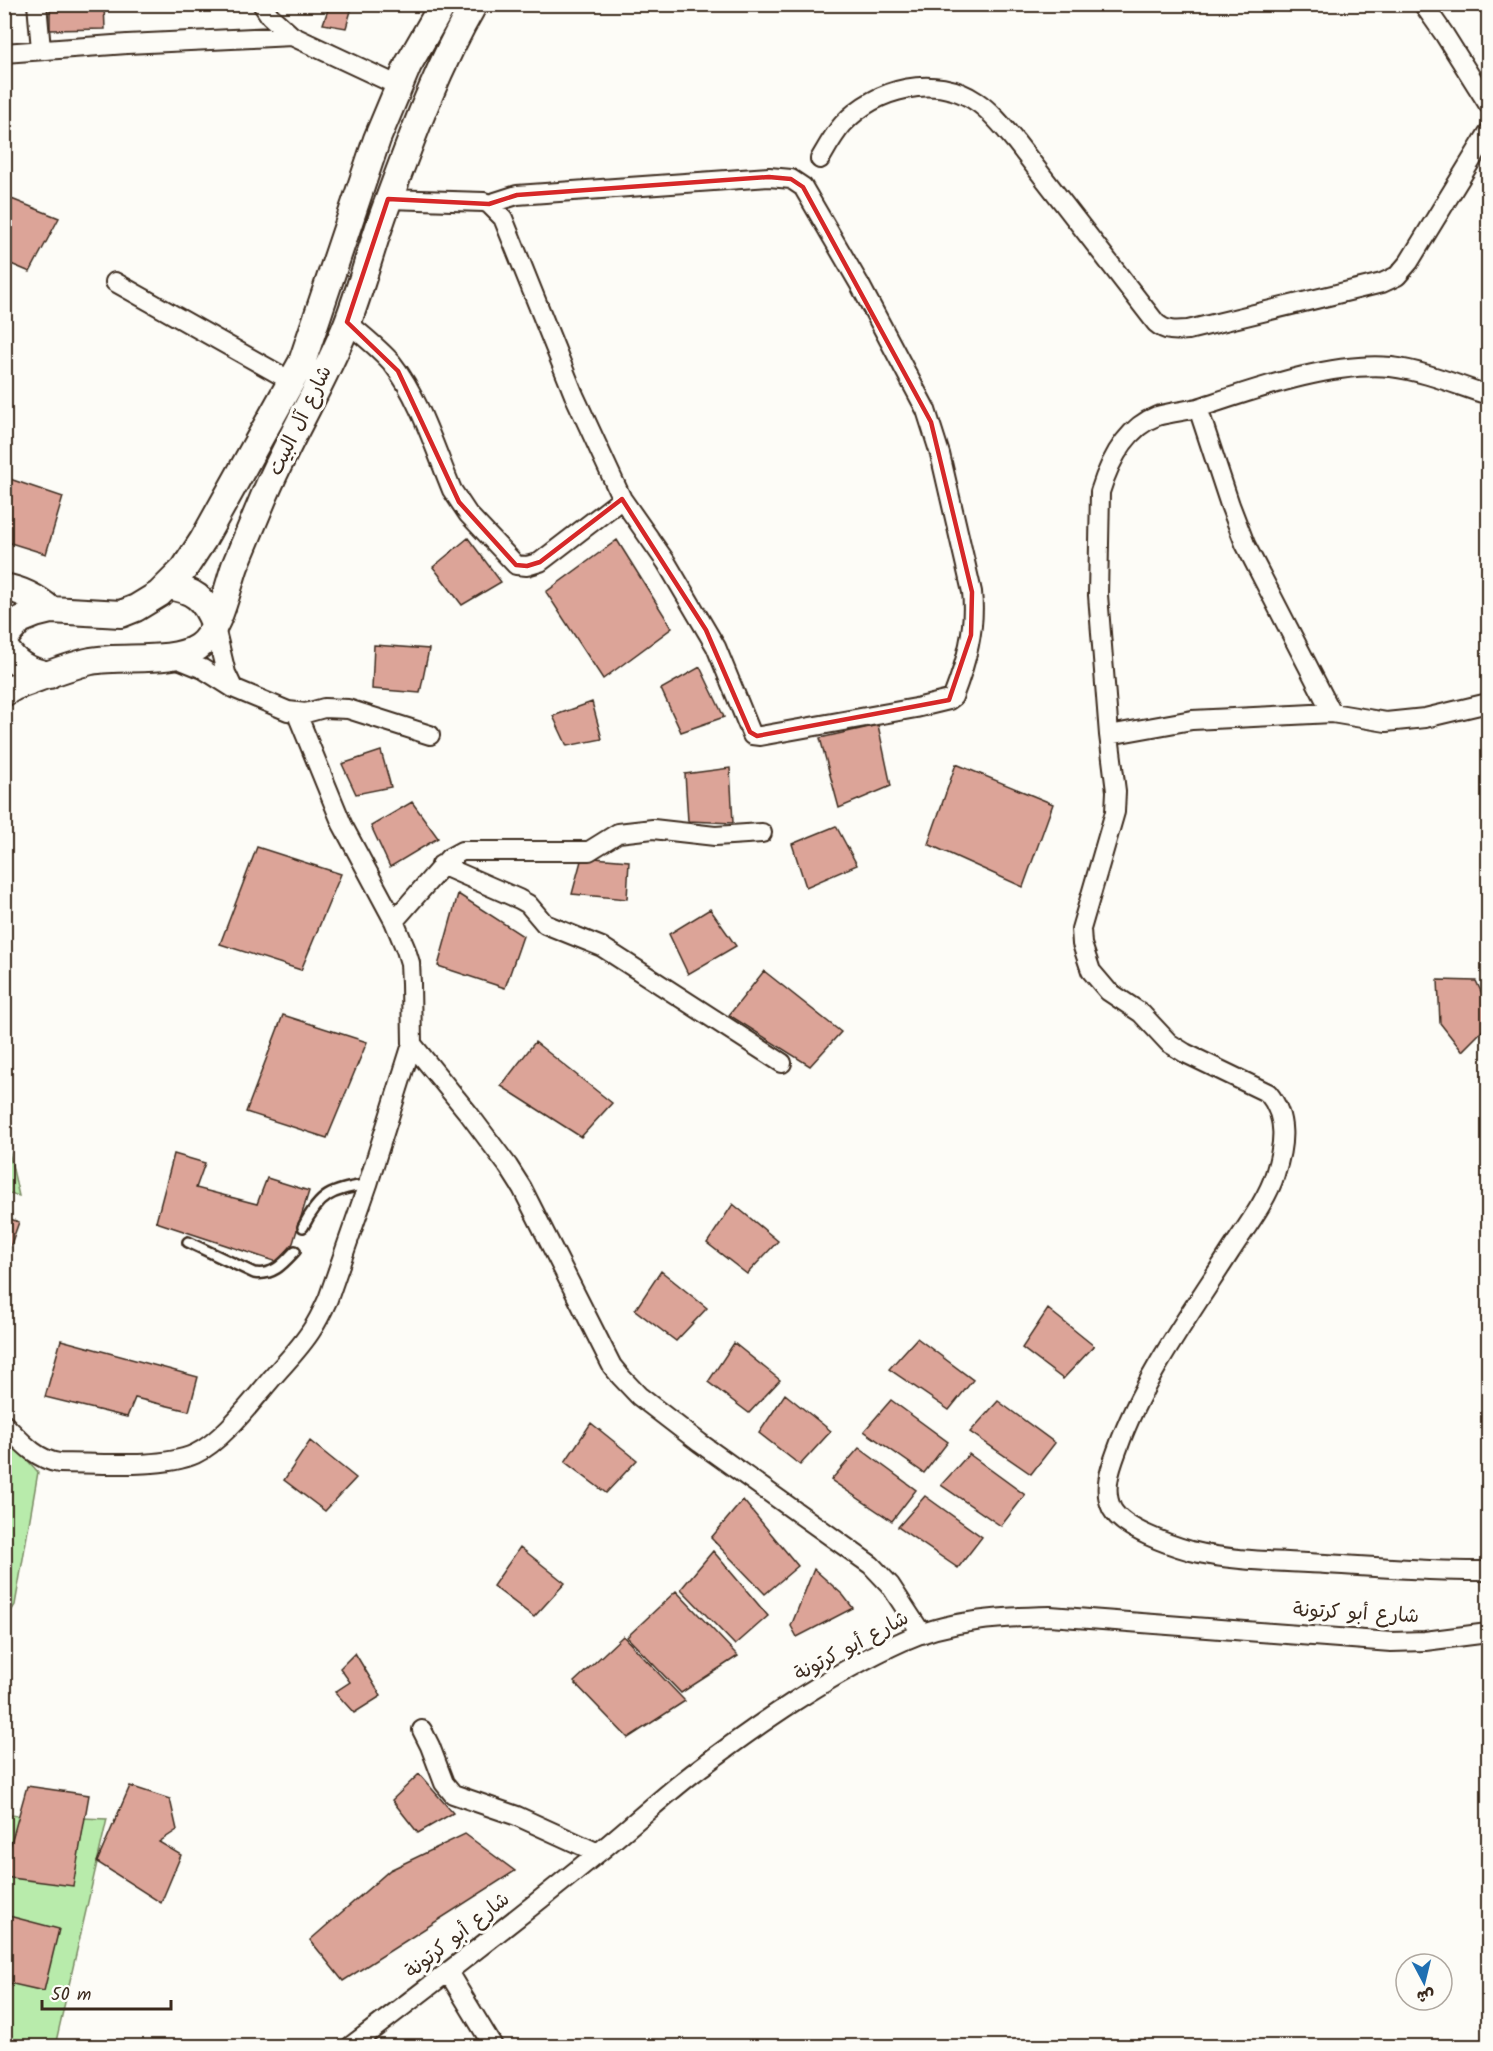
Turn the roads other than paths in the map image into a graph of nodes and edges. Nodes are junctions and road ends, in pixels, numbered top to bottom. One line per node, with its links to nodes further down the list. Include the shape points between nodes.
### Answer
1 (37, 4): 7 (street)
2 (262, 4): 6 (street)
3 (443, 4): 9 (street, شارع آل البيت)
4 (474, 4): 13 (street, شارع آل البيت, via 429,98)
5 (1423, 4): 10 (street)
6 (292, 36): 7 (street); 9 (street)
7 (41, 49): 8 (street)
8 (4, 53)
9 (399, 86): 17 (street, شارع آل البيت, via 377,139 302,362)
10 (1488, 104)
11 (1488, 133): 12 (street, via 1397,276 1382,283 1177,331 1156,323 1016,142 991,114 965,95 929,86 877,98 843,124)
12 (820, 159)
13 (388, 199): 14 (street); 16 (street, شارع آل البيت)
14 (489, 204): 20 (street, via 508,227 574,395); 20 (street, via 517,195 769,177 791,178 803,187 860,285 931,422 974,606 971,635 953,697 916,708 753,736 711,638 666,562)
15 (115, 282): 17 (street)
16 (347, 322): 20 (street, via 398,371 459,502 516,565 527,567 540,562); 24 (street, شارع آل البيت, via 264,497)
17 (291, 381): 21 (street, شارع آل البيت, via 203,540)
18 (1488, 395): 19 (street, via 1394,367 1356,367 1264,387)
19 (1198, 408): 32 (street, via 1245,544); 35 (street, via 1156,417 1139,427 1116,453 1100,492 1098,595)
20 (622, 499)
21 (167, 586): 23 (street, شارع آل البيت, via 121,614); 24 (street, via 183,588 198,596)
22 (4, 587): 23 (street, via 26,593)
23 (51, 610): 25 (street, شارع آل البيت, via 20,620)
24 (214, 623): 27 (street, شارع آل البيت, via 207,639 198,647); 29 (street)
25 (4, 639)
26 (4, 646): 28 (street, via 20,666)
27 (171, 656): 28 (street, شارع آل البيت, via 91,661); 29 (street, via 203,669)
28 (48, 675): 30 (street, شارع آل البيت)
29 (232, 688): 33 (street)
30 (4, 693)
31 (1488, 703): 32 (street, via 1425,718 1386,722)
32 (1332, 713): 35 (street, via 1192,720)
33 (297, 714): 34 (street, via 324,708 348,709); 38 (street, via 342,824)
34 (430, 735)
35 (1109, 735): 46 (street, via 1115,812 1081,929 1090,971 1108,991 1142,1012 1168,1042 1268,1093 1280,1111 1283,1125 1275,1177 1149,1382 1124,1432 1107,1482 1113,1510 1142,1532 1212,1555 1451,1572)
36 (762, 833): 37 (street, via 715,836 643,830 618,833 589,851 462,851)
37 (441, 865): 38 (street); 40 (street, via 528,904 545,924 602,947)
38 (394, 921): 39 (street, via 410,963)
39 (412, 1044): 41 (street); 48 (street, via 522,1188 621,1377 639,1396 700,1443 871,1565 890,1585)
40 (782, 1063)
41 (368, 1184): 42 (lane, via 333,1191 312,1208); 45 (street, via 328,1299 313,1330 244,1410 205,1448 166,1460 59,1463 35,1454)
42 (303, 1227)
43 (188, 1242): 44 (lane, via 263,1275 283,1265)
44 (295, 1251)
45 (4, 1424)
46 (1488, 1571)
47 (1488, 1633): 48 (street, شارع أبو كرتونة, via 1391,1642 1039,1616 960,1624)
48 (922, 1634): 50 (street, شارع أبو كرتونة, via 836,1676 770,1719 691,1775)
49 (422, 1730): 50 (street, via 444,1783 453,1794 517,1816)
50 (598, 1853): 51 (street, شارع أبو كرتونة)
51 (448, 1972): 52 (street, شارع أبو كرتونة); 53 (street)
52 (351, 2046)
53 (493, 2046)

